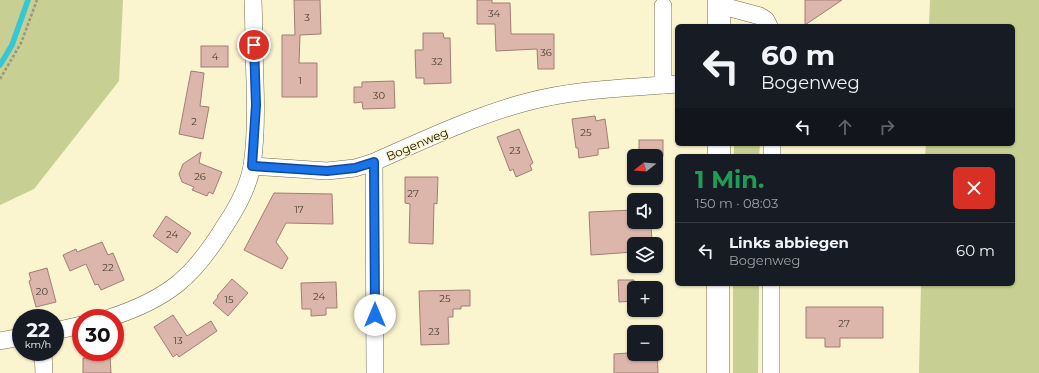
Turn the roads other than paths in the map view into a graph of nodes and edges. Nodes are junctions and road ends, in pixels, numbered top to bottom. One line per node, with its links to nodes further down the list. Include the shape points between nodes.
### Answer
1 (253, 0): 7 (street, via 256,105)
2 (663, 6): 5 (street)
3 (719, 10): 4 (street, via 760,16)
4 (768, 24)
5 (670, 84): 6 (street, Bogenweg, via 590,91 528,102 496,111)
6 (374, 162): 7 (street, Bogenweg, via 355,168 327,171); 15 (street)
7 (252, 166): 10 (street, via 247,186 233,213 216,241 187,276 171,290)
8 (718, 286): 16 (main road)
9 (771, 286): 17 (street)
10 (124, 313)
11 (12, 339): 12 (street)
12 (0, 341)
13 (43, 361): 14 (street)
14 (44, 373)
15 (375, 373)
16 (718, 373)
17 (771, 373)

